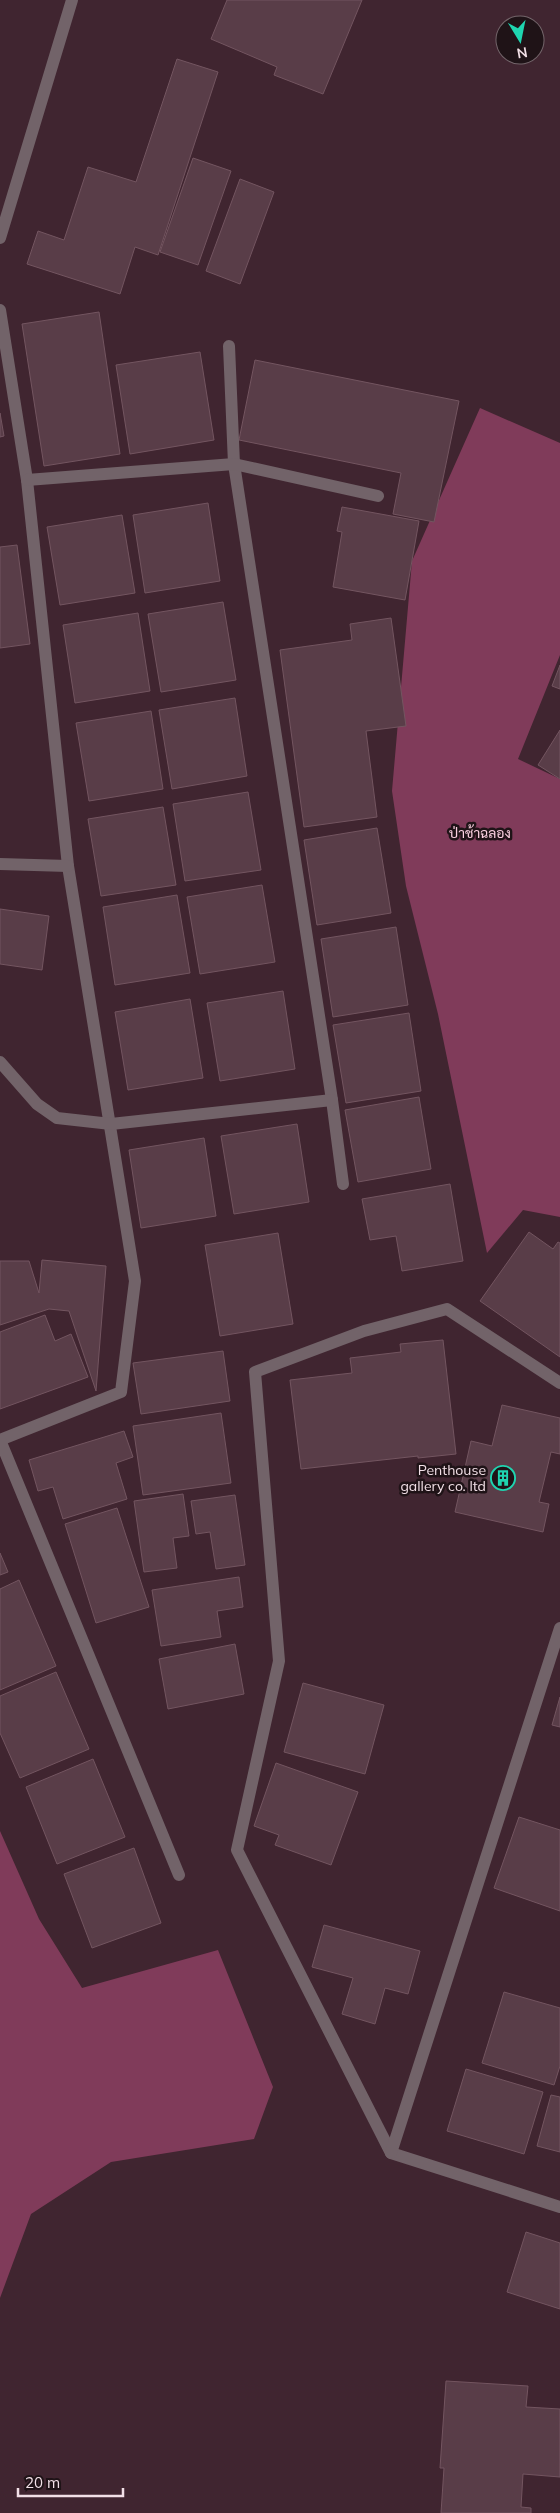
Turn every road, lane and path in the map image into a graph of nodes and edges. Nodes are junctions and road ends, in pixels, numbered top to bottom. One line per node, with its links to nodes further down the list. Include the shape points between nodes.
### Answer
1 (72, 0): 2 (street)
2 (0, 238)
3 (0, 310): 6 (street)
4 (229, 346): 5 (street)
5 (234, 464): 6 (street); 7 (street); 11 (street)
6 (27, 480): 9 (street)
7 (378, 496)
8 (0, 864): 9 (street)
9 (68, 866): 12 (street)
10 (0, 1062): 12 (street, via 37,1104 57,1118)
11 (332, 1100): 12 (street); 13 (street)
12 (111, 1124): 15 (street, via 136,1280 122,1392)
13 (343, 1184)
14 (560, 1383): 18 (street, via 447,1309 364,1331 255,1372 279,1661 237,1850)
15 (0, 1440): 17 (street)
16 (560, 1628): 18 (street)
17 (178, 1875)
18 (391, 2153): 19 (street)
19 (560, 2207)

